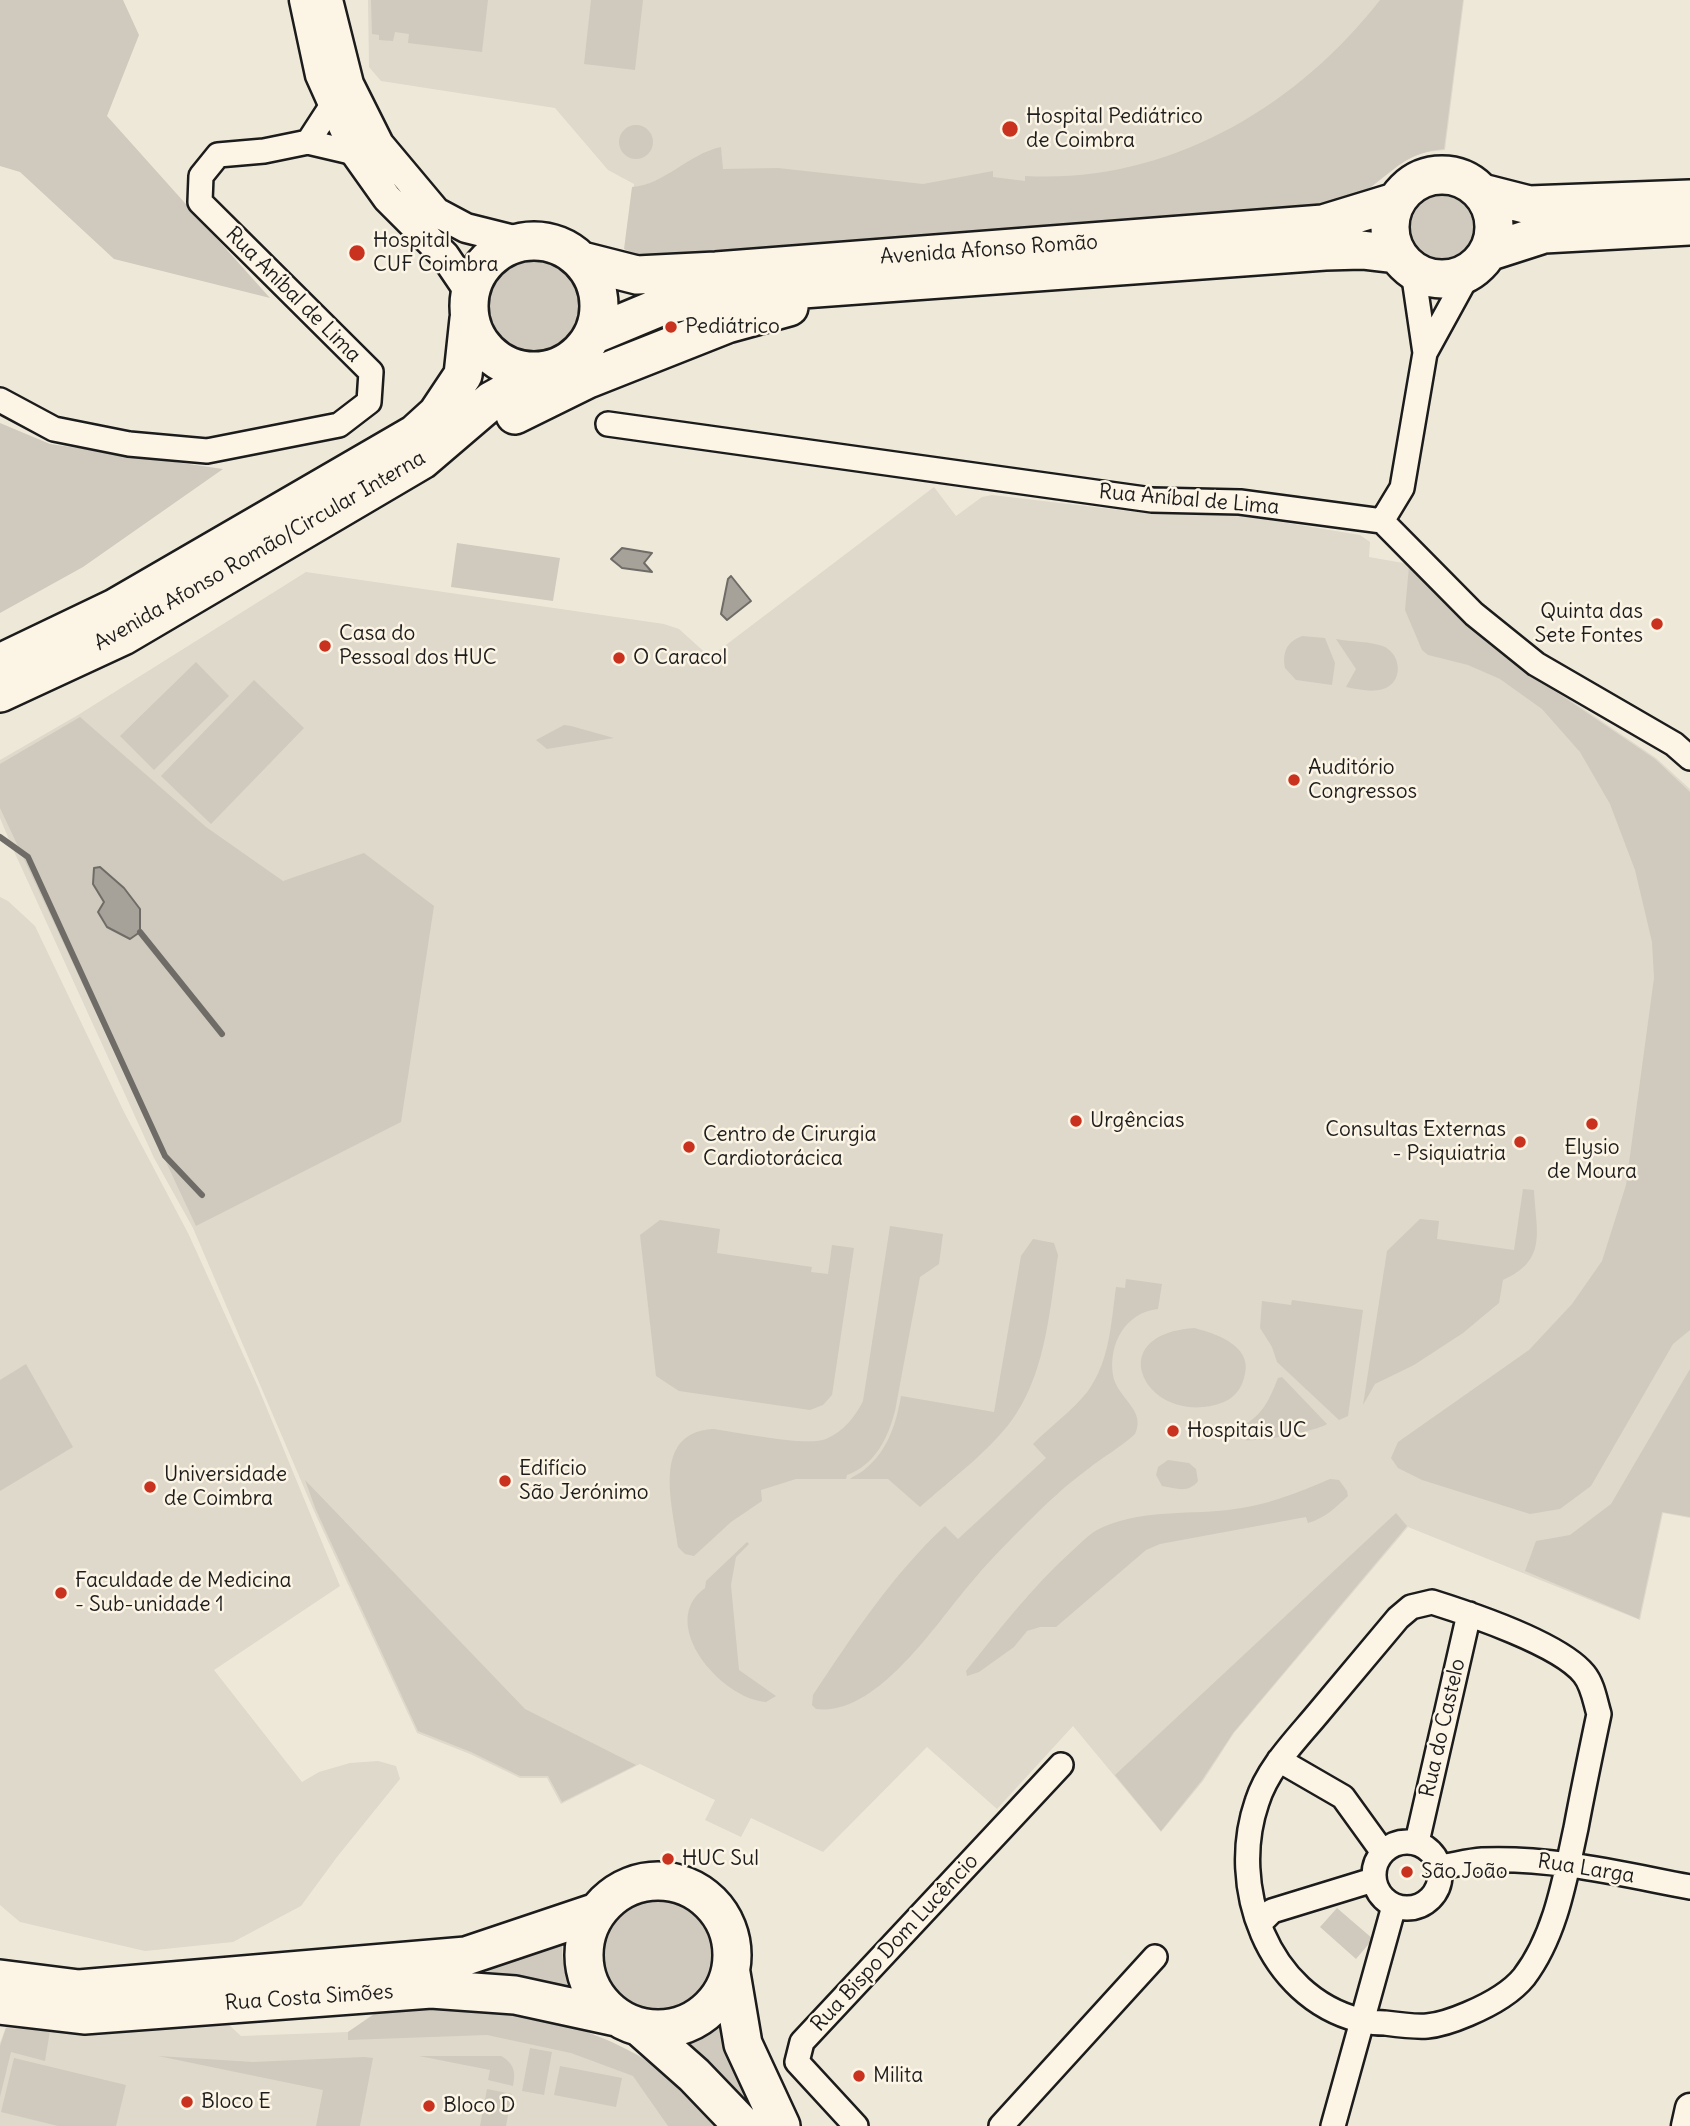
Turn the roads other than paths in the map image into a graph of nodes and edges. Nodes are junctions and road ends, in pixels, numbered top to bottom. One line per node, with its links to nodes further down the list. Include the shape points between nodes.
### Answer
1 (303, 0): 3 (street, via 320,75)
2 (328, 0): 10 (street, via 349,84 379,144 436,212 466,228)
3 (332, 105): 4 (street); 5 (street)
4 (308, 142): 5 (street); 19 (street, Rua Aníbal de Lima, via 218,155 201,176 200,202 371,372 369,402 339,425 207,451 129,444 54,429)
5 (355, 153): 15 (street, via 387,198 445,256)
6 (1482, 193): 7 (main road, via 1529,205); 8 (main road, via 1461,179 1436,175 1412,184); 12 (main road, via 1490,207 1494,237)
7 (1690, 199)
8 (1395, 202): 11 (main road, Avenida Afonso Romão, via 1324,224 716,271 637,275); 13 (main road, via 1389,228)
9 (1690, 226): 12 (main road, via 1544,234)
10 (522, 242): 11 (main road, via 544,241 565,248); 15 (main road, via 488,259 476,275)
11 (582, 261): 16 (main road, via 595,281 600,304)
12 (1479, 261): 13 (main road, via 1457,277 1444,279 1430,278); 17 (street)
13 (1404, 262): 14 (main road, Avenida Afonso Romão, via 1362,250 1325,251); 17 (street)
14 (870, 285): 16 (main road, Avenida Afonso Romão, via 720,295 665,305); 21 (main road, via 727,324 588,379)
15 (470, 306): 18 (main road, via 476,338 489,354 525,371); 23 (main road, Avenida Afonso Romão/Circular Interna, via 463,375 438,415 415,434 115,608)
16 (593, 335): 18 (main road, via 582,352)
17 (1426, 353): 22 (street, via 1402,488)
18 (545, 371): 21 (main road, Avenida Afonso Romão/Circular Interna, via 491,401)
19 (0, 400)
20 (608, 424): 22 (street, Rua Aníbal de Lima, via 1152,500 1240,502)
21 (422, 460): 24 (main road, Avenida Afonso Romão/Circular Interna, via 123,636)
22 (1382, 521): 25 (street, via 1474,614 1536,664 1674,744)
23 (0, 663)
24 (0, 693)
25 (1690, 758)
26 (1469, 1614): 27 (street, via 1432,1602 1410,1607); 29 (street, Rua do Castelo); 31 (street, via 1552,1650 1585,1675 1593,1691 1599,1714)
27 (1279, 1760): 30 (street, via 1343,1797); 37 (street, via 1257,1801 1247,1848 1251,1904)
28 (1061, 1765): 47 (street, Rua Bispo Dom Lucêncio, via 802,2042 797,2062)
29 (1417, 1842): 30 (street, via 1398,1842); 32 (street, via 1435,1856)
30 (1382, 1851): 33 (street)
31 (1568, 1864): 32 (street, Rua Larga, via 1480,1860); 34 (street, Rua Larga); 42 (street, via 1540,1955 1522,1980 1486,2006 1446,2023 1423,2028)
32 (1440, 1867): 35 (street, via 1437,1889 1423,1905)
33 (1373, 1880): 35 (street, via 1380,1895); 37 (street, via 1272,1911)
34 (1690, 1886)
35 (1394, 1906): 42 (street)
36 (597, 1912): 39 (main road, via 618,1892 641,1883 665,1881 689,1887 709,1901 724,1920 732,1944); 40 (main road, Rua Costa Simões, via 466,1956 79,1989); 43 (main road, via 583,1957 588,1980 599,2001)
37 (1259, 1924): 42 (street, via 1265,1943 1285,1971 1312,1997)
38 (1154, 1956): 48 (street)
39 (731, 1973): 43 (main road, via 707,2012 687,2024 665,2030); 45 (main road, via 743,2044)
40 (0, 1979)
41 (0, 2005): 43 (main road, Rua Costa Simões, via 84,2014 432,1989 515,1995)
42 (1360, 2021): 49 (street)
43 (629, 2022): 46 (main road, via 694,2075)
44 (1690, 2108): 50 (street)
45 (783, 2123)
46 (743, 2126)
47 (856, 2126)
48 (1001, 2126)
49 (1333, 2126)
50 (1686, 2126)

